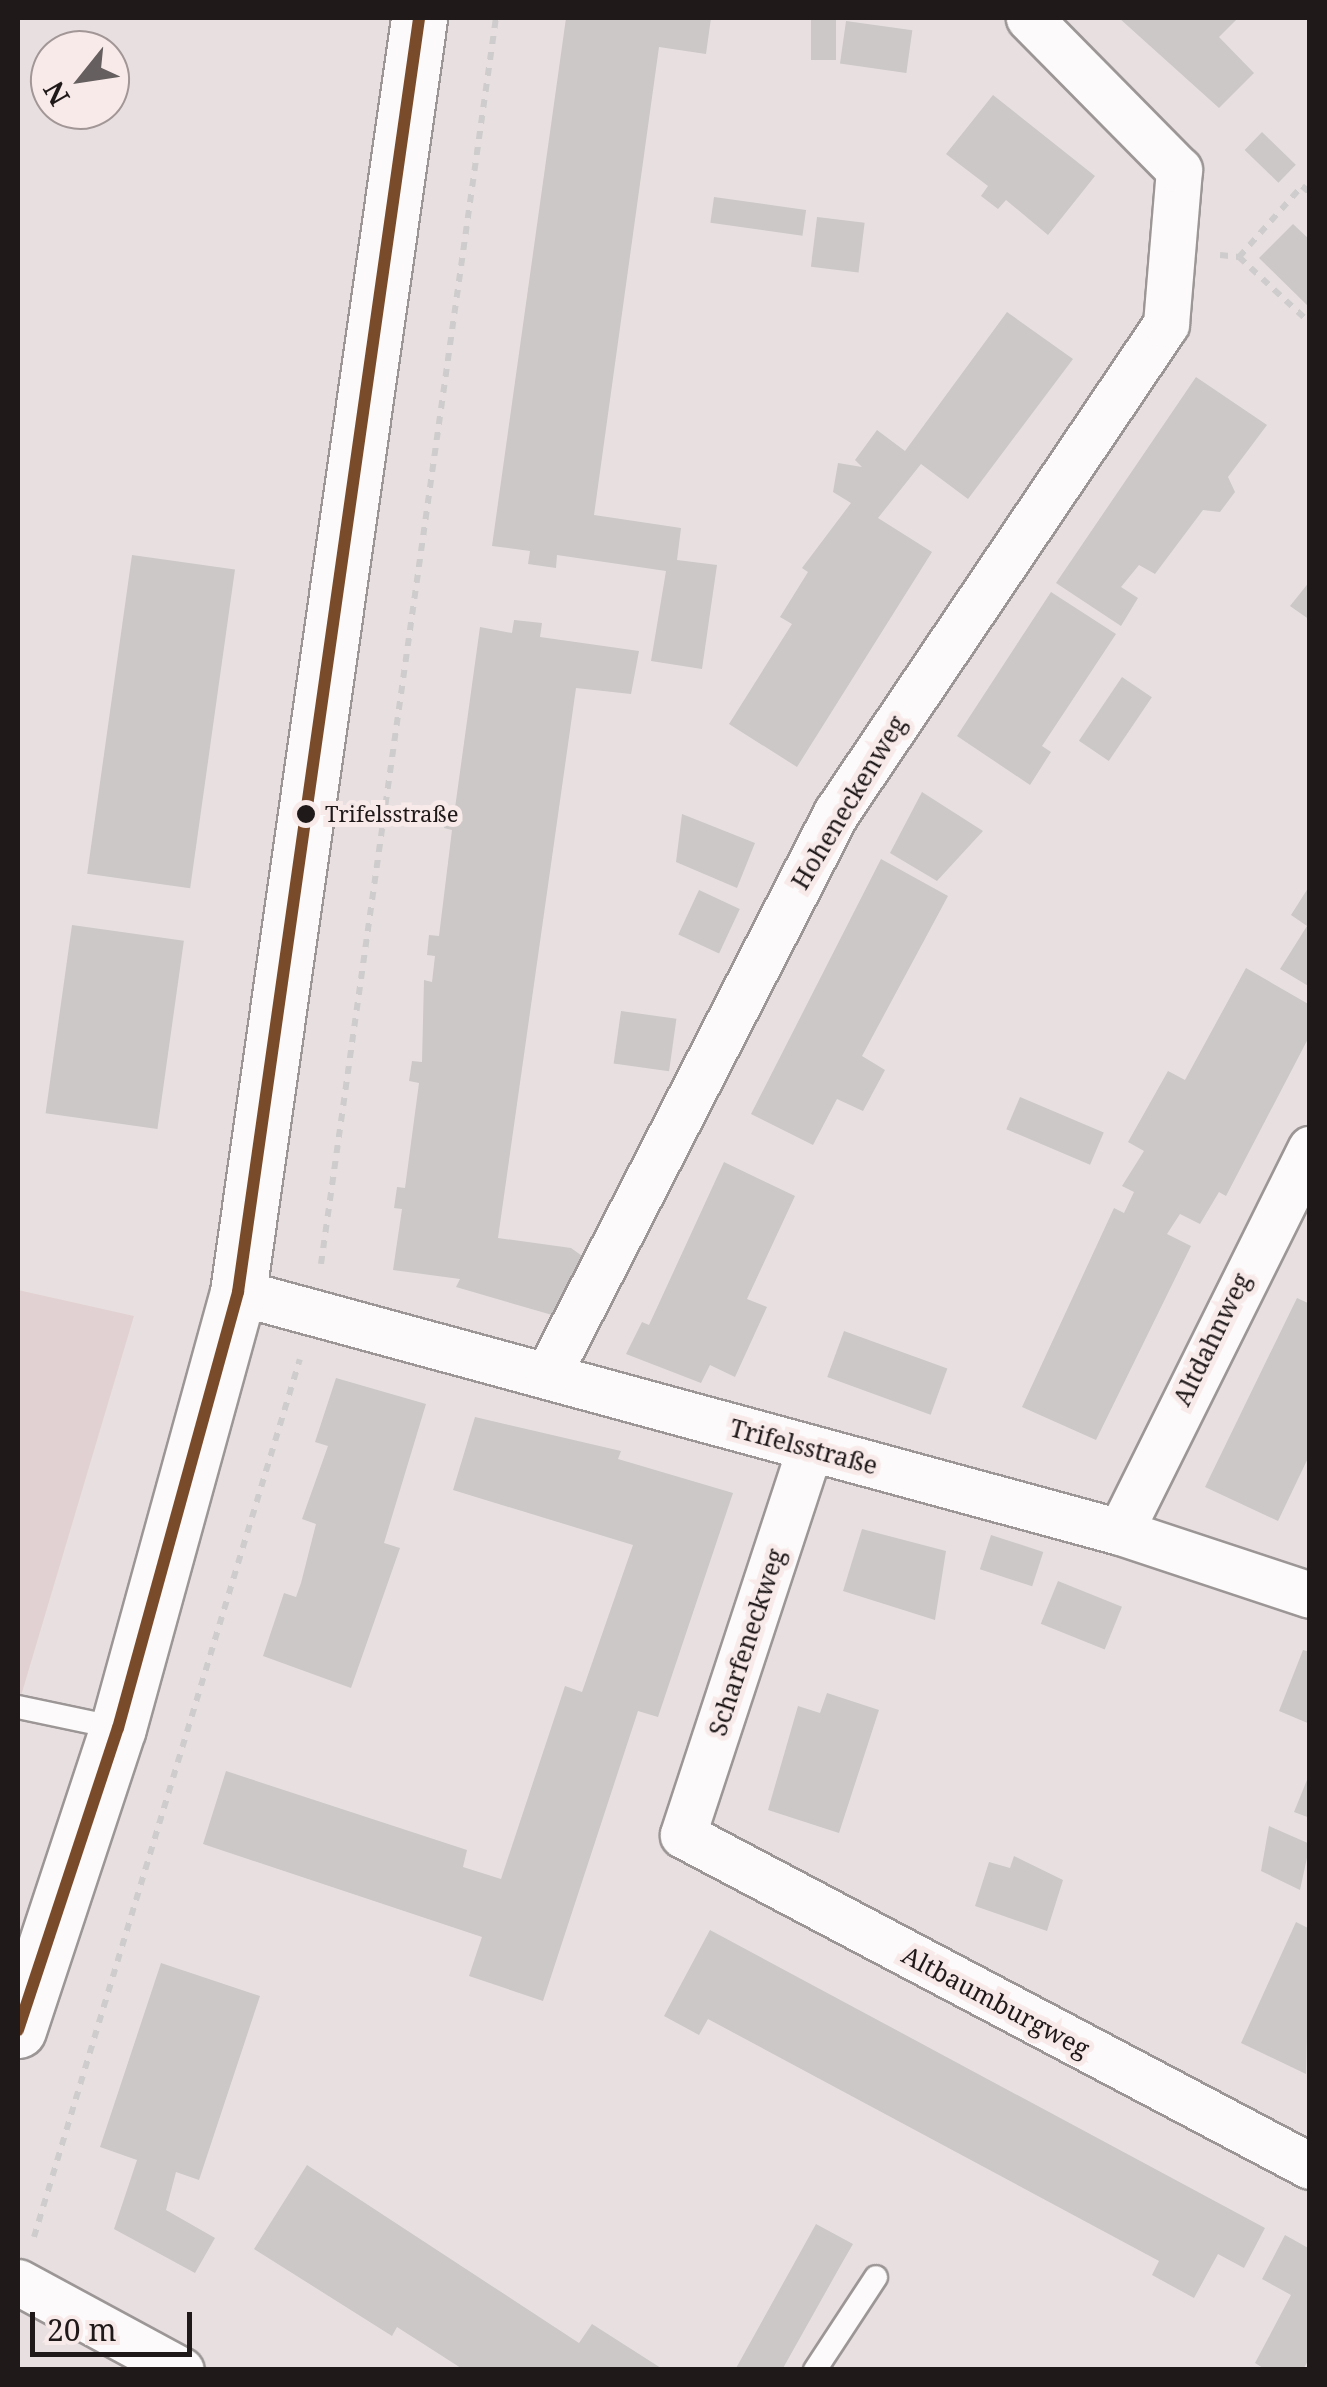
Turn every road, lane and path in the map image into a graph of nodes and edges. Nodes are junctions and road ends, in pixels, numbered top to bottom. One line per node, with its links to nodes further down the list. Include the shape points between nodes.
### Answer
1 (419, 18): 8 (street)
2 (1029, 18): 4 (street, Hoheneckenweg, via 1180,170)
3 (1310, 193): 5 (path, via 1302,186)
4 (1169, 252): 5 (path); 9 (street, Hoheneckenweg, via 1166,324 836,813)
5 (1239, 256): 6 (path)
6 (1310, 323)
7 (1310, 1149): 11 (street, Altdahnweg)
8 (238, 1292): 9 (street, Trifelsstraße); 14 (street)
9 (548, 1374): 10 (street, Trifelsstraße)
10 (810, 1448): 11 (street, Trifelsstraße); 15 (street, Scharfeneckweg)
11 (1120, 1532): 12 (street, Trifelsstraße)
12 (1310, 1595)
13 (18, 1707): 14 (lane)
14 (118, 1728): 16 (street)
15 (683, 1835): 17 (street, Altbaumburgweg)
16 (18, 2030)
17 (1310, 2166)
18 (876, 2277): 21 (lane)
19 (18, 2282): 20 (street)
20 (181, 2370)
21 (815, 2370)

